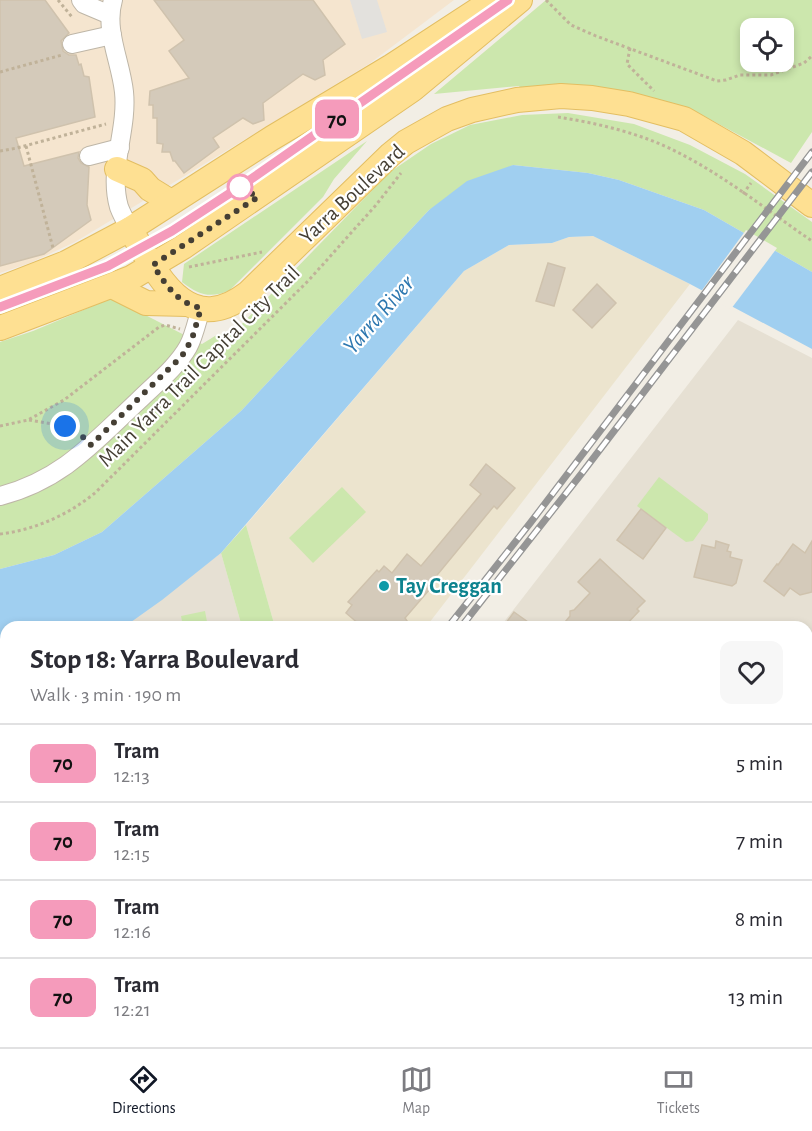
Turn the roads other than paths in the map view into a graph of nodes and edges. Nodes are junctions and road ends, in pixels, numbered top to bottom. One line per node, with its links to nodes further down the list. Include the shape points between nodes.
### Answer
1 (81, 0): 4 (street, via 84,4)
2 (493, 0): 8 (main road)
3 (519, 0): 11 (main road, via 413,89)
4 (112, 8): 5 (street)
5 (104, 37): 6 (street); 7 (street, via 124,89 125,107)
6 (69, 49)
7 (107, 157): 8 (main road); 10 (street, via 119,208)
8 (171, 202): 10 (main road)
9 (812, 205): 14 (main road, Yarra Boulevard, via 743,153 684,119 592,98 561,96 507,102 447,119 406,142 238,301 217,310)
10 (129, 228): 11 (main road); 13 (main road, via 66,263)
11 (153, 265): 12 (main road); 14 (main road, via 180,300)
12 (112, 286): 14 (main road, Yarra Boulevard, via 146,303); 15 (main road)
13 (0, 289)
14 (194, 306): 16 (street, via 188,347 173,367 76,459 20,491)
15 (0, 328)
16 (0, 496)

